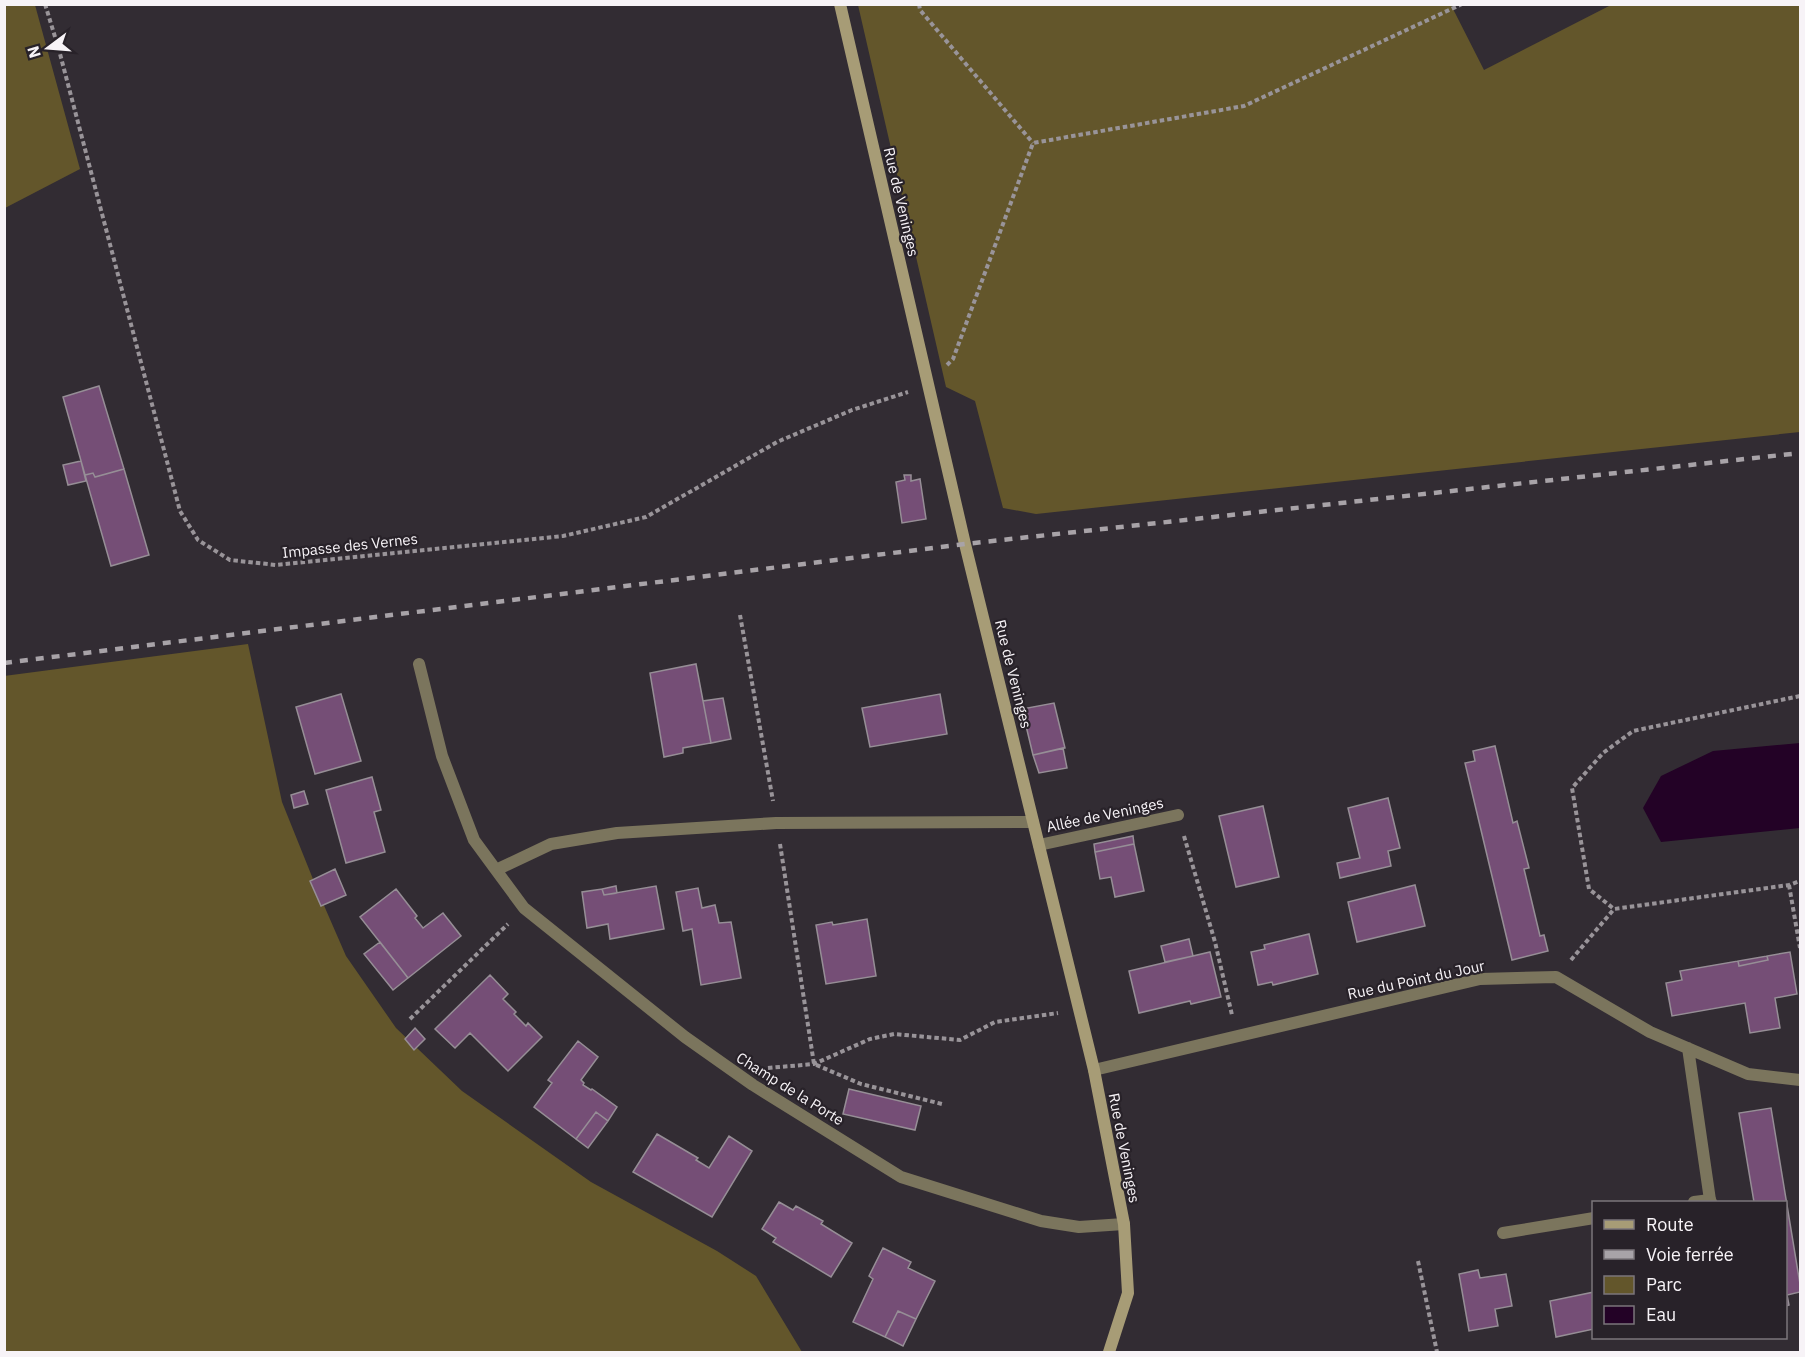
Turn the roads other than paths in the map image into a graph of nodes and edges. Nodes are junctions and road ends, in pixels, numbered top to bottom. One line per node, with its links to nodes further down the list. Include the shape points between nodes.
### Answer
1 (840, 4): 4 (street, Rue de Veninges)
2 (419, 664): 6 (street, Champ de la Porte, via 442,756 474,840)
3 (1178, 815): 5 (street, Allée de Veninges)
4 (1033, 822): 5 (street, Rue de Veninges); 6 (street, via 776,823 616,833 550,844)
5 (1039, 845): 8 (street, Rue de Veninges)
6 (496, 870): 12 (street, Champ de la Porte, via 524,908 685,1037 753,1085 901,1177 1041,1221 1079,1227)
7 (1688, 1048): 8 (street, Rue du Point du Jour, via 1650,1032 1556,977 1480,978); 9 (street, via 1748,1074); 10 (street)
8 (1094, 1070): 12 (street, Rue de Veninges)
9 (1800, 1080)
10 (1710, 1201)
11 (1592, 1218): 13 (street)
12 (1124, 1224): 14 (street, Rue de Veninges, via 1128,1293)
13 (1503, 1233)
14 (1109, 1353)

